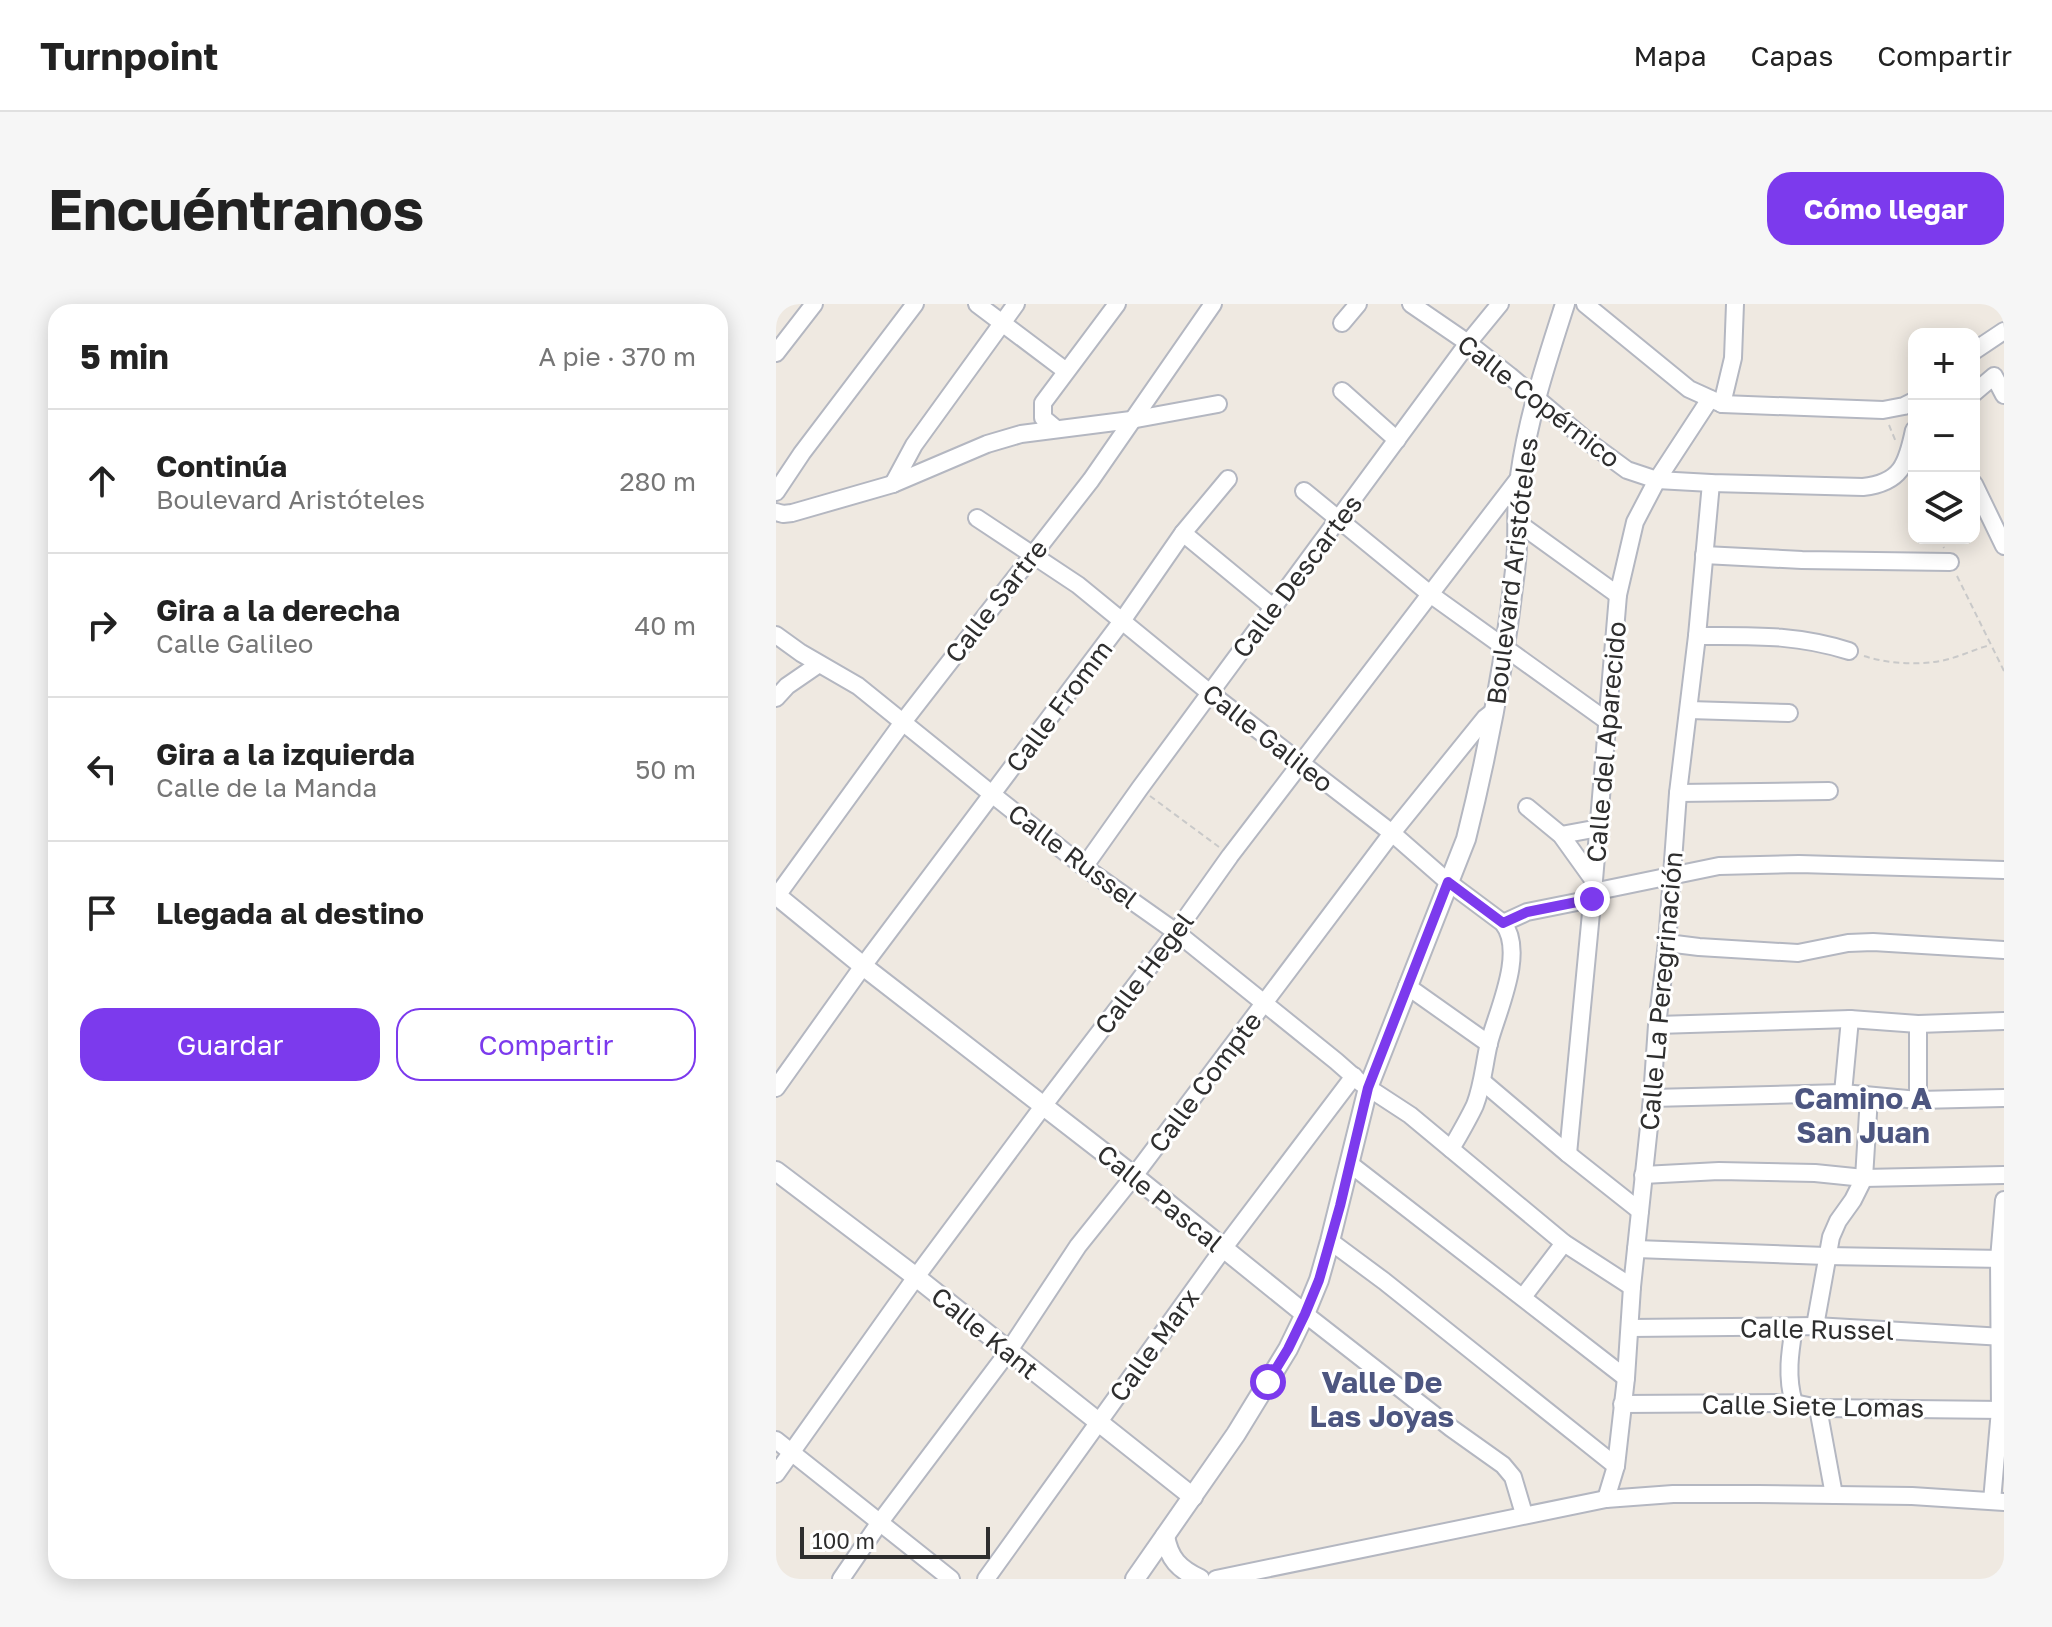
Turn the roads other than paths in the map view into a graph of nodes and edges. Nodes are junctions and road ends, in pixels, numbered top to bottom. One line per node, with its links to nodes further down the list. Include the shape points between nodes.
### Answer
1 (814, 304): 18 (street)
2 (915, 304): 37 (street)
3 (977, 304): 13 (street)
4 (1016, 304): 13 (street)
5 (1117, 304): 19 (street)
6 (1213, 304): 27 (street, Calle Sartre)
7 (1358, 304): 14 (street)
8 (1411, 304): 16 (street, Calle Copérnico)
9 (1500, 304): 16 (street, Calle Descartes)
10 (1565, 304): 23 (street, Boulevard Aristóteles)
11 (1585, 304): 24 (street, via 1689,389)
12 (1735, 304): 24 (street, Calle del Aparecido, via 1733,358)
13 (1002, 323): 19 (street); 35 (street, via 914,445)
14 (1342, 323)
15 (2004, 331): 17 (street)
16 (1468, 343): 23 (street, Calle Copérnico); 29 (street, Calle Descartes)
17 (1980, 347)
18 (776, 353)
19 (1066, 371): 28 (street, via 1043,403 1043,418)
20 (1980, 388): 22 (street, via 1994,376)
21 (1342, 391): 29 (street)
22 (2004, 395)
23 (1536, 398): 31 (street, Boulevard Aristóteles); 33 (street, Calle Copérnico, via 1627,470)
24 (1716, 402): 26 (street, via 1883,410); 33 (street, Calle del Aparecido)
25 (1218, 404): 27 (street)
26 (1908, 404)
27 (1131, 420): 28 (street); 45 (street, Calle Sartre)
28 (1055, 428): 35 (street, via 987,444)
29 (1397, 440): 41 (street, Calle Descartes)
30 (1908, 453): 34 (street, Calle Copérnico, via 1891,480 1877,486)
31 (1519, 478): 42 (street, Boulevard Aristóteles); 48 (street, Calle Hegel)
32 (1228, 479): 43 (street, Calle Fromm)
33 (1657, 480): 34 (street, Calle Copérnico); 49 (street, Calle del Aparecido, via 1635,522)
34 (1711, 483): 46 (street, Calle La Peregrinación)
35 (893, 484): 39 (street, via 792,513)
36 (1304, 491): 41 (street)
37 (776, 492)
38 (1980, 496): 44 (street)
39 (776, 512)
40 (977, 518): 45 (street, Calle Galileo)
41 (1338, 521): 48 (street); 50 (street, Calle Descartes)
42 (1517, 522): 49 (street); 54 (street, Boulevard Aristóteles)
43 (1183, 533): 50 (street); 51 (street, Calle Fromm)
44 (2004, 546)
45 (1031, 555): 51 (street, Calle Galileo); 64 (street, Calle Sartre)
46 (1704, 555): 47 (street); 53 (street, Calle La Peregrinación)
47 (1950, 562)
48 (1430, 594): 54 (street); 65 (street, Calle Hegel)
49 (1618, 595): 63 (street, Calle del Aparecido)
50 (1274, 608): 59 (street, Calle Descartes)
51 (1122, 621): 59 (street, Calle Galileo); 68 (street, Calle Fromm)
52 (776, 635): 56 (street, Calle Russel)
53 (1697, 636): 55 (street, via 1765,635); 60 (street, Calle La Peregrinación)
54 (1505, 646): 61 (street, Boulevard Aristóteles); 63 (street)
55 (1849, 651)
56 (801, 653): 57 (street, Calle Russel); 58 (street)
57 (819, 664): 58 (street); 64 (street, Calle Russel, via 858,686)
58 (781, 692)
59 (1210, 693): 65 (street, Calle Galileo); 73 (street, Calle Descartes)
60 (1689, 710): 62 (street); 67 (street, Calle La Peregrinación)
61 (1494, 711): 71 (street, Calle Compte); 76 (street, Boulevard Aristóteles, via 1466,839)
62 (1789, 713)
63 (1607, 721): 70 (street, Calle del Aparecido)
64 (903, 722): 68 (street, Calle Russel); 78 (street, Calle Sartre)
65 (1302, 765): 71 (street, Calle Galileo); 80 (street, Calle Hegel)
66 (1829, 791): 67 (street)
67 (1678, 793): 75 (street, Calle La Peregrinación)
68 (993, 795): 73 (street, Calle Russel); 83 (street, Calle Fromm)
69 (1527, 807): 72 (street)
70 (1599, 828): 72 (street); 77 (street, Calle del Aparecido)
71 (1392, 833): 76 (street, Calle Galileo); 85 (street, Calle Compte)
72 (1561, 835): 77 (street)
73 (1084, 867): 80 (street, Calle Russel)
74 (2004, 870): 75 (street, via 1769,864 1719,866)
75 (1673, 876): 77 (street); 81 (street, Calle La Peregrinación)
76 (1448, 882): 79 (street, Calle Galileo); 84 (street, Boulevard Aristóteles)
77 (1593, 890): 79 (street); 101 (street, Calle del Aparecido)
78 (776, 896): 83 (street, Calle Pascal)
79 (1503, 923): 90 (street, via 1511,940 1510,968)
80 (1176, 932): 85 (street, Calle Russel); 99 (street, Calle Hegel)
81 (1667, 943): 82 (street, via 1798,953 1873,942); 89 (street, Calle La Peregrinación)
82 (2004, 950)
83 (863, 966): 93 (street, Calle Fromm); 99 (street, Calle Pascal)
84 (1407, 986): 90 (street); 91 (street, Boulevard Aristóteles)
85 (1265, 1003): 91 (street, Calle Russel); 106 (street, Calle Compte)
86 (1850, 1019): 88 (street); 89 (street); 94 (street)
87 (2004, 1021): 88 (street)
88 (1918, 1024): 98 (street)
89 (1657, 1025): 96 (street, Calle La Peregrinación)
90 (1489, 1044): 92 (street)
91 (1361, 1082): 100 (street, Calle Russel); 102 (street, Boulevard Aristóteles); 112 (street, Calle Marx)
92 (1483, 1082): 100 (street); 101 (street)
93 (776, 1088)
94 (1843, 1093): 95 (street); 96 (street)
95 (1869, 1097): 98 (street); 107 (street)
96 (1652, 1098): 104 (street, Calle La Peregrinación)
97 (2004, 1098): 98 (street)
98 (1918, 1100)
99 (1044, 1105): 106 (street, Calle Pascal); 116 (street, Calle Hegel)
100 (1451, 1149): 111 (street, Calle Russel)
101 (1568, 1154): 109 (street)
102 (1350, 1164): 110 (street, Boulevard Aristóteles); 118 (street)
103 (776, 1171): 116 (street, Calle Kant)
104 (1643, 1175): 107 (street, via 1735,1171); 109 (street, Calle La Peregrinación)
105 (2004, 1175): 107 (street)
106 (1134, 1176): 112 (street, Calle Pascal); 124 (street, Calle Compte, via 1078,1246)
107 (1864, 1178): 114 (street, via 1838,1221)
108 (2004, 1200): 115 (street)
109 (1640, 1211): 113 (street, Calle La Peregrinación)
110 (1330, 1241): 119 (street, Boulevard Aristóteles); 133 (street)
111 (1564, 1243): 117 (street, Calle Russel); 118 (street)
112 (1223, 1249): 119 (street, Calle Pascal); 130 (street, Calle Marx)
113 (1636, 1249): 114 (street); 117 (street, Calle La Peregrinación)
114 (1826, 1256): 115 (street); 120 (street)
115 (2002, 1259): 123 (street)
116 (916, 1277): 124 (street, Calle Kant); 132 (street, Calle Hegel)
117 (1632, 1287): 122 (street, Calle La Peregrinación)
118 (1523, 1297): 125 (street)
119 (1305, 1314): 136 (street, Boulevard Aristóteles); 139 (street, Calle Pascal, via 1503,1465 1513,1477)
120 (1815, 1326): 121 (street, Calle Russel); 123 (street, Calle Russel)
121 (1794, 1327): 122 (street, Calle Russel); 126 (street, via 1789,1377)
122 (1630, 1328): 125 (street, Calle La Peregrinación)
123 (2002, 1337): 129 (street)
124 (1008, 1352): 130 (street, Calle Kant); 140 (street, Calle Compte)
125 (1626, 1378): 127 (street, Calle La Peregrinación)
126 (1794, 1403): 127 (street, Calle Siete Lomas); 128 (street, Calle Siete Lomas)
127 (1622, 1404): 133 (street, Calle La Peregrinación)
128 (1818, 1408): 129 (street, Calle Siete Lomas); 135 (street)
129 (2002, 1410): 138 (street)
130 (1098, 1422): 136 (street, Calle Kant); 144 (street, Calle Marx)
131 (776, 1440): 132 (street)
132 (792, 1452): 134 (street, Calle Hegel); 140 (street)
133 (1616, 1466): 137 (street, Calle La Peregrinación)
134 (776, 1474)
135 (1834, 1495): 137 (street); 138 (street)
136 (1193, 1497): 141 (street, Boulevard Aristóteles)
137 (1606, 1499): 139 (street)
138 (1998, 1501)
139 (1524, 1514): 147 (street)
140 (880, 1522): 142 (street, Calle Compte); 143 (street)
141 (1165, 1536): 145 (street, Boulevard Aristóteles); 146 (street, via 1176,1563)
142 (841, 1579)
143 (951, 1579)
144 (986, 1579)
145 (1135, 1579)
146 (1200, 1579)
147 (1216, 1579)

